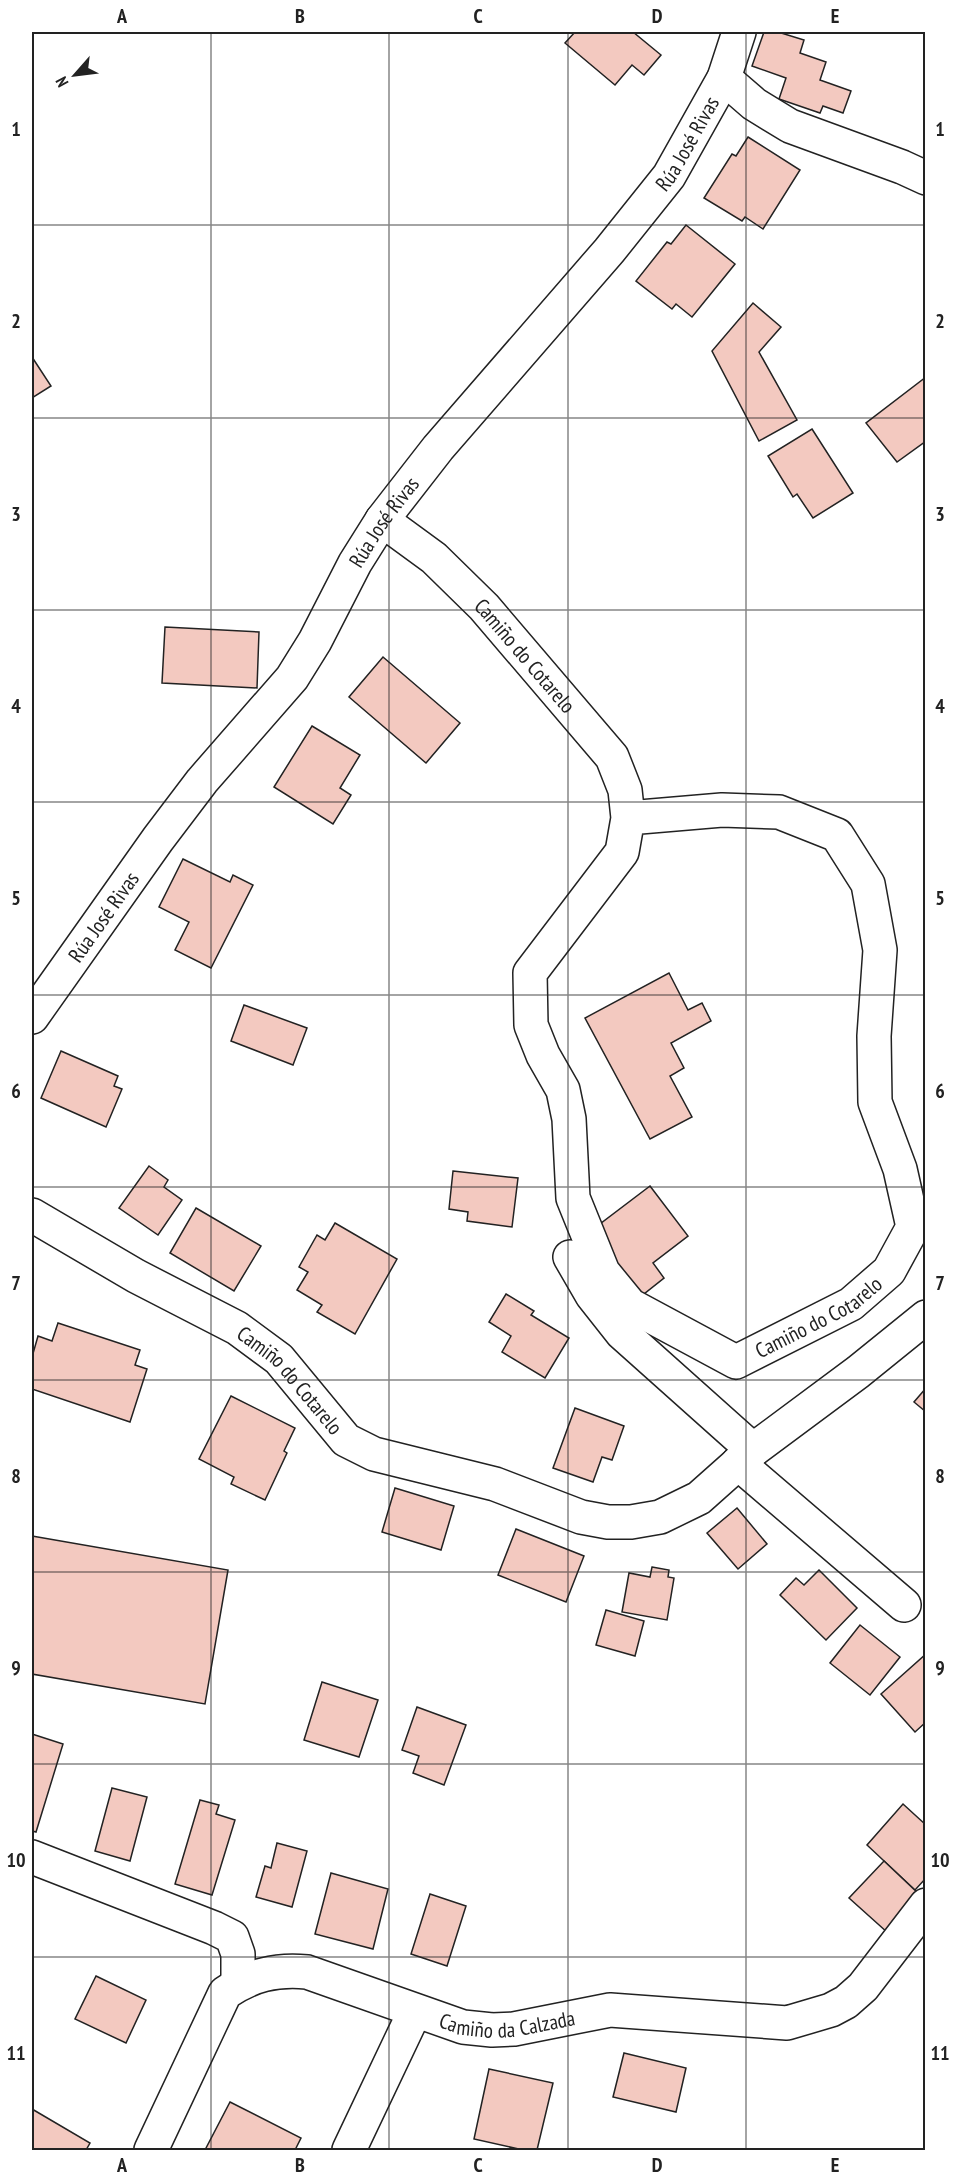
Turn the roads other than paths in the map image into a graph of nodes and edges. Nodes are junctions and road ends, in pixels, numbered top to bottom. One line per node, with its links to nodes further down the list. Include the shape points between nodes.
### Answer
1 (739, 32): 2 (street, Rúa José Rivas)
2 (724, 78): 3 (street, via 754,104 790,126); 4 (street, Rúa José Rivas, via 669,176 438,448)
3 (926, 178)
4 (382, 520): 5 (street, Camiño do Cotarelo, via 435,558 484,607 612,757 625,790); 6 (street, Rúa José Rivas, via 292,678 196,789)
5 (628, 818): 5 (street, Camiño do Cotarelo, via 622,852 530,973 531,1025 562,1090 569,1119 573,1198 603,1272 630,1305 736,1362 850,1304 890,1271 913,1227 900,1169 876,1102 874,1036 880,950 868,884 837,835 779,812 722,810)
6 (32, 1017)
7 (32, 1215): 10 (street, Camiño do Cotarelo, via 136,1276 237,1328 279,1359 346,1440 374,1454 495,1484 581,1517 608,1522 660,1517 699,1498)
8 (570, 1257): 10 (street, via 622,1334)
9 (926, 1317): 10 (street, Camiño do Cotarelo)
10 (745, 1457): 11 (street)
11 (904, 1605)
12 (32, 1857): 14 (street, via 232,1936 238,1953)
13 (926, 1905): 15 (street, Camiño da Calzada, via 863,1987 846,2002 787,2023 610,2010 492,2030 463,2027)
14 (238, 1984): 15 (street, Camiño da Calzada, via 262,1974 307,1972); 16 (street, Camiño da Calzada, via 225,1993)
15 (415, 2011): 17 (street)
16 (151, 2151)
17 (349, 2151)

